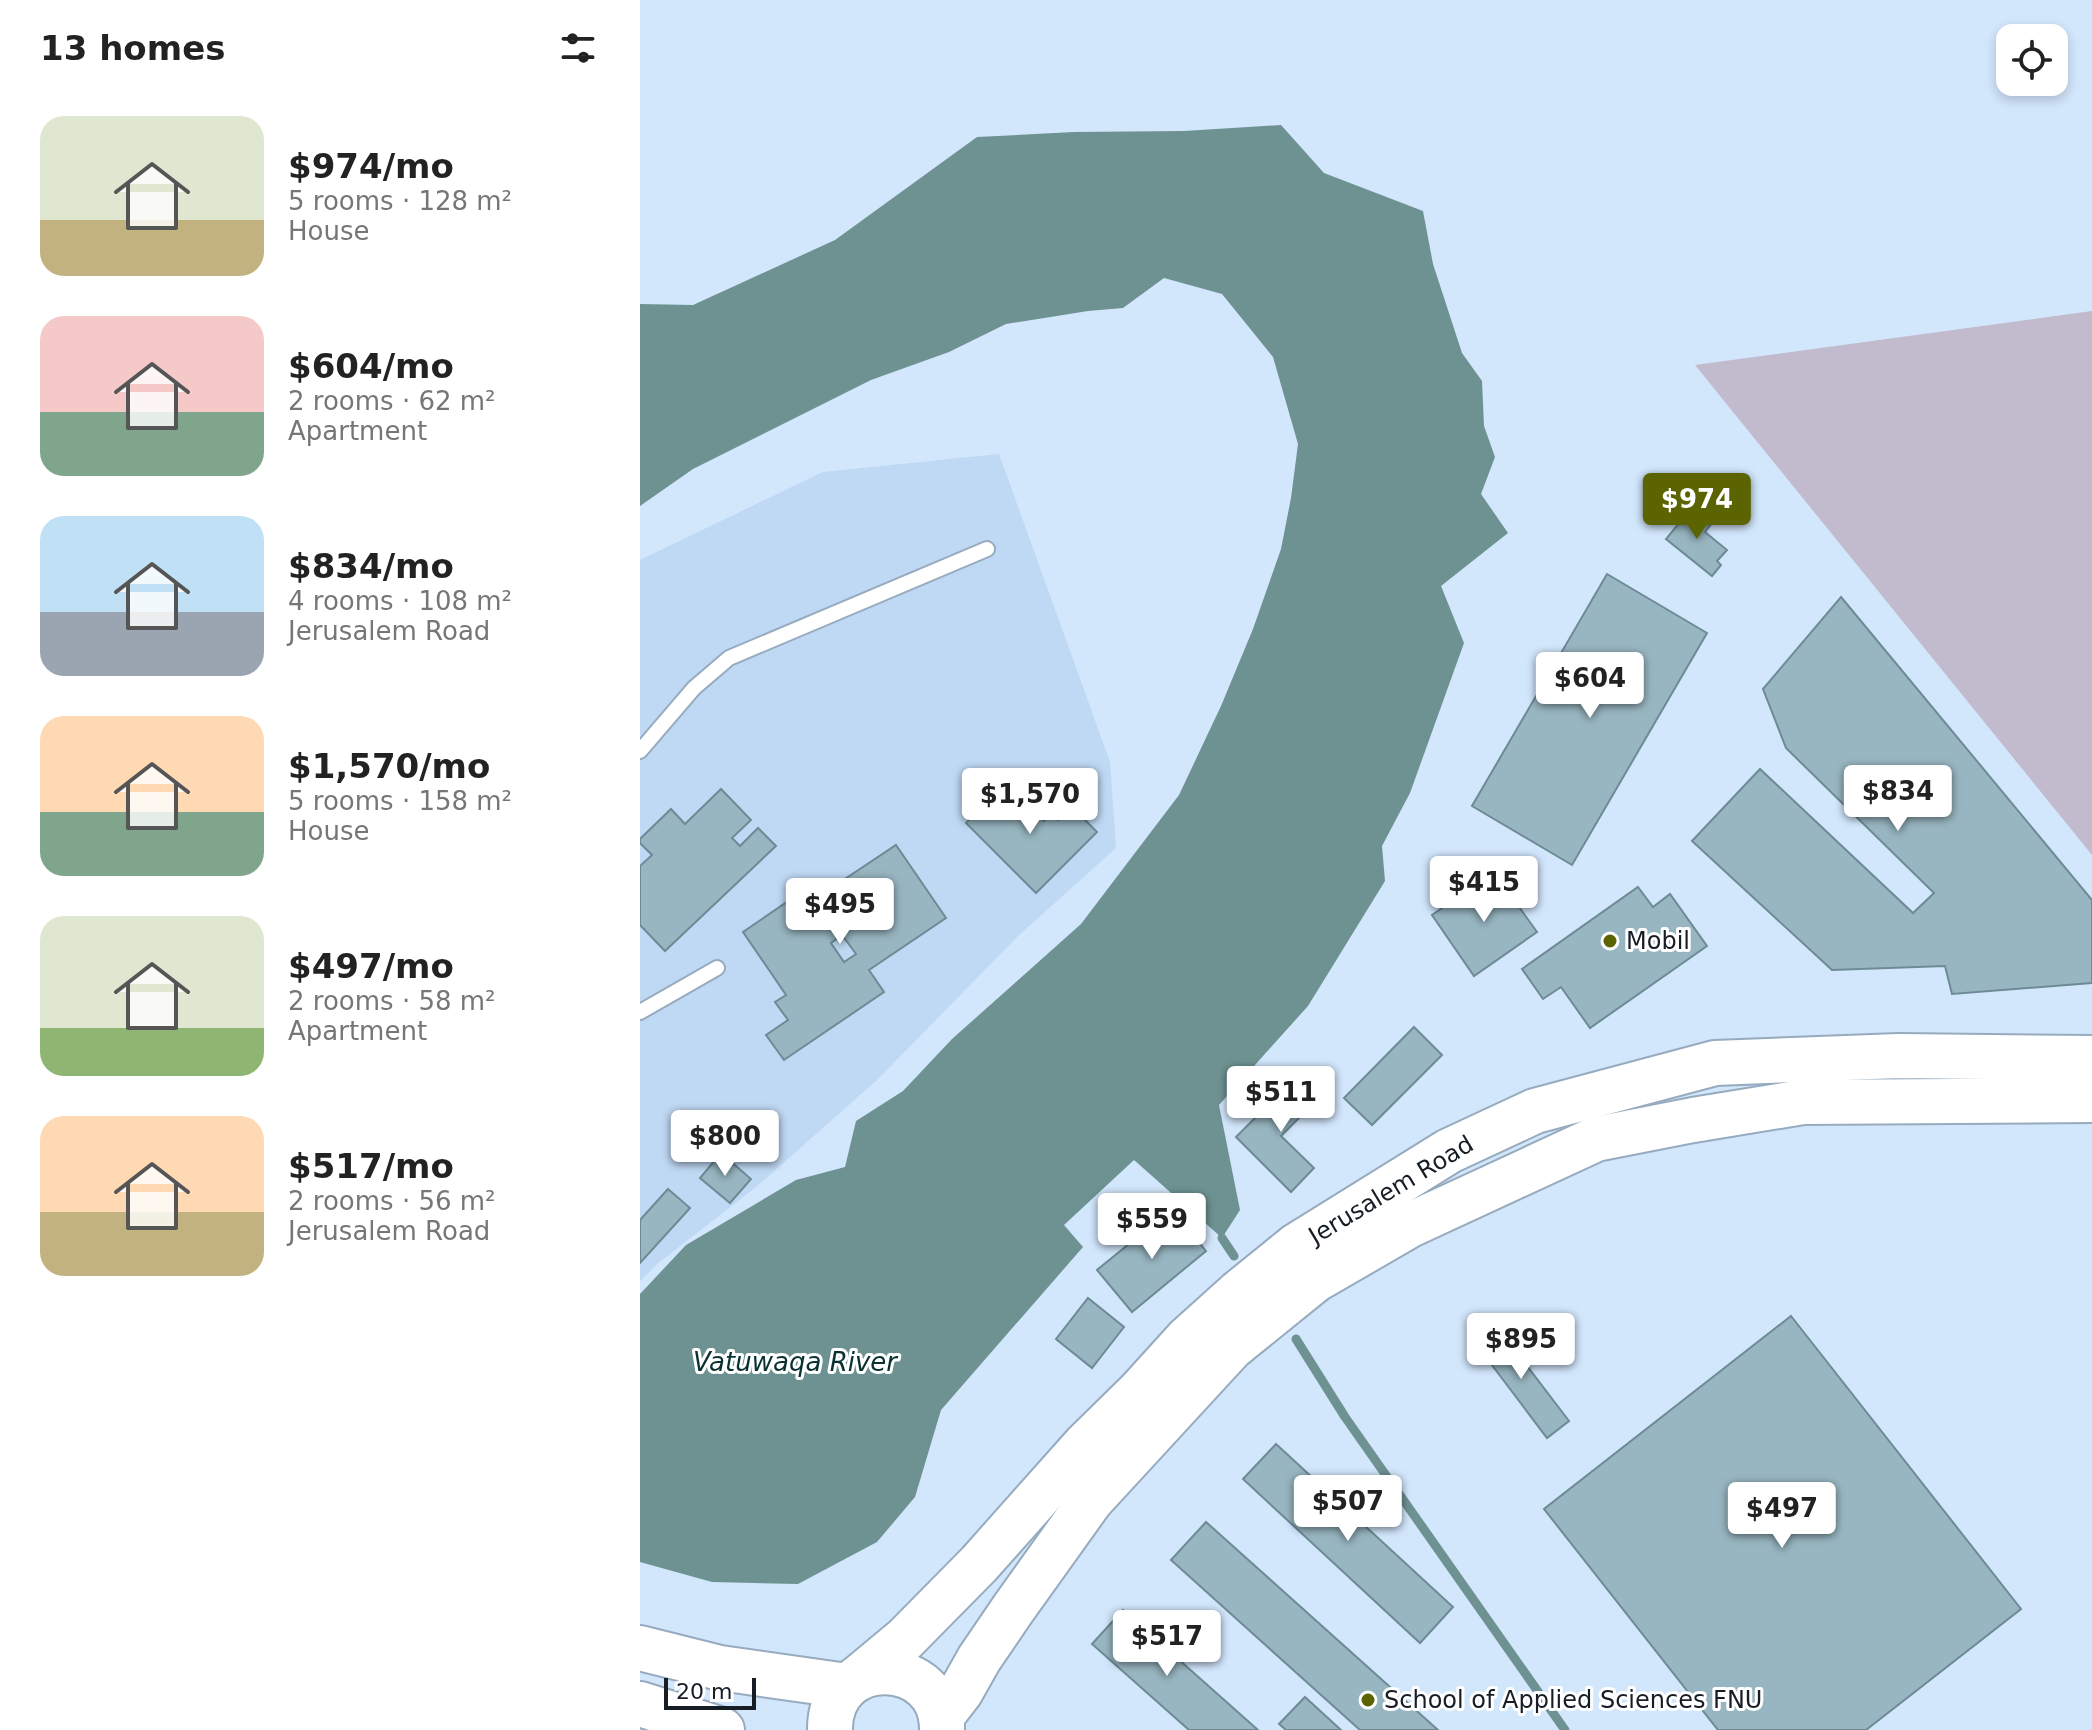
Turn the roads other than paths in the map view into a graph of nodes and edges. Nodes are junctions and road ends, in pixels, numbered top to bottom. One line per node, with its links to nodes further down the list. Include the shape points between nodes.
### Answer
1 (987, 549): 2 (lane, via 729,658 694,688)
2 (640, 751)
3 (717, 968): 4 (lane)
4 (640, 1012)
5 (2092, 1058): 8 (main road, Jerusalem Road, via 1899,1056 1715,1063 1535,1111 1449,1151 1296,1246 1238,1293 1084,1446 905,1639)
6 (2092, 1100): 10 (main road, Jerusalem Road, via 1803,1102 1693,1120 1596,1139 1410,1225 1315,1280 1231,1348 1091,1500 979,1659)
7 (640, 1648): 8 (main road, via 720,1668)
8 (852, 1682): 10 (main road, via 873,1672 909,1676 935,1699); 12 (main road, via 836,1700)
9 (640, 1704): 11 (main road)
10 (942, 1723)
11 (722, 1730)
12 (830, 1730)

